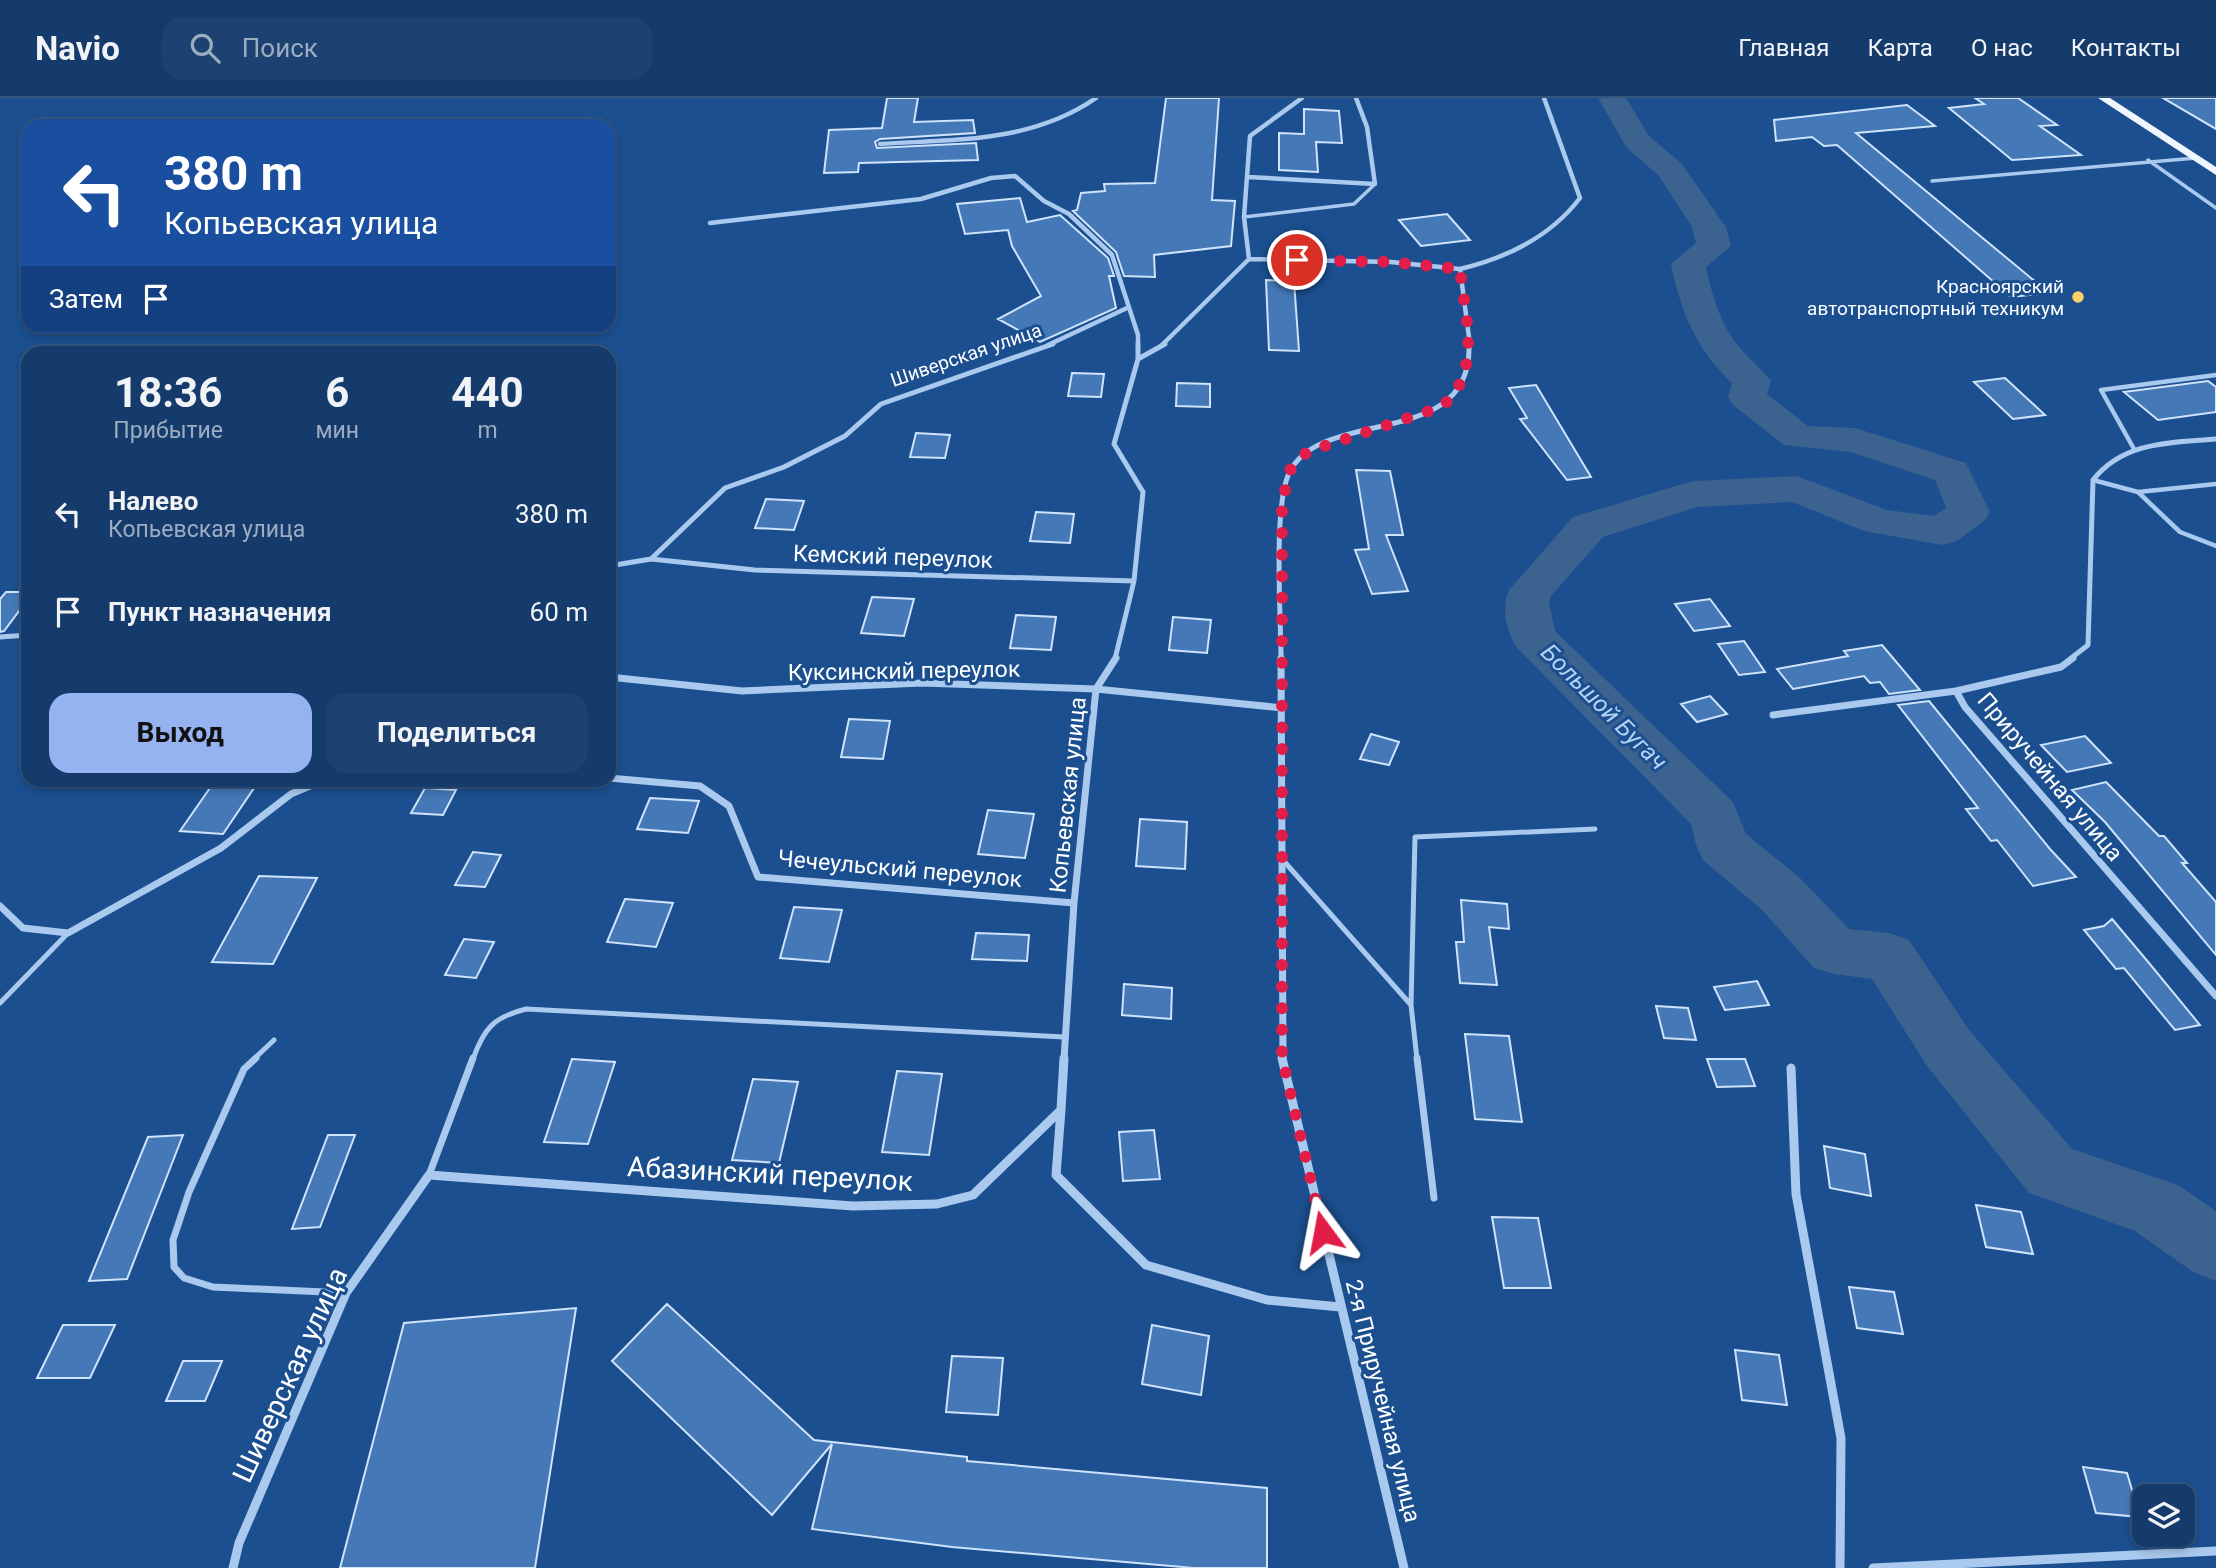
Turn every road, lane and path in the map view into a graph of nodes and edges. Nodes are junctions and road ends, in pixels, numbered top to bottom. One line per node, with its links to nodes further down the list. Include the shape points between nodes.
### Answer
1 (1096, 98): 6 (street, via 1083,109 1031,133)
2 (1302, 98): 10 (street, via 1250,136)
3 (1356, 98): 12 (street, via 1367,127)
4 (1544, 98): 17 (street, via 1580,198 1558,223 1485,264)
5 (2103, 98): 7 (main road)
6 (880, 144)
7 (2196, 158): 8 (lane); 9 (main road)
8 (2148, 160): 11 (lane); 13 (lane)
9 (2216, 172)
10 (1248, 177): 12 (street); 14 (street)
11 (1932, 181)
12 (1375, 184): 14 (lane, via 1354,204)
13 (2216, 208)
14 (1244, 217): 16 (street)
15 (710, 223): 18 (street, via 921,199 991,178 1015,176 1044,201 1069,214 1112,255)
16 (1250, 259): 17 (street, via 1391,262); 19 (street, via 1169,341)
17 (1460, 269): 35 (street, 2-я Приручейная улица, via 1469,353 1467,373 1455,396 1441,407 1307,452 1290,470 1282,503)
18 (1127, 307): 19 (street, via 1138,335); 27 (street, Шиверская улица, via 1063,340 881,404 845,436 784,467 725,488)
19 (1138, 359): 29 (street, Копьевская улица, via 1114,444 1143,492)
20 (2216, 375): 22 (lane, via 2101,390)
21 (2216, 439): 22 (street)
22 (2134, 449): 23 (street, via 2099,469)
23 (2093, 480): 25 (lane); 34 (street, Приручейная улица, via 2088,645 2061,667)
24 (2216, 484): 25 (lane)
25 (2138, 492): 26 (lane, via 2180,532)
26 (2216, 546)
27 (651, 559): 28 (street); 29 (street, Кемский переулок, via 755,570)
28 (616, 565)
29 (1135, 581): 33 (street, Копьевская улица, via 1116,658)
30 (21, 636): 31 (street)
31 (0, 637)
32 (616, 678): 33 (street, Куксинский переулок, via 742,691 922,683)
33 (1096, 689): 35 (street, Куксинский переулок); 41 (street, Копьевская улица)
34 (1956, 691): 36 (street); 44 (street, Приручейная улица, via 1965,707)
35 (1283, 708): 40 (street, 2-я Приручейная улица)
36 (1773, 715)
37 (616, 779): 41 (street, Чечеульский переулок, via 700,786 729,806 758,877)
38 (308, 787): 43 (street, via 291,794 221,848)
39 (1595, 829): 46 (lane, via 1415,837)
40 (1282, 859): 46 (lane); 54 (street, 2-я Приручейная улица, via 1282,1057)
41 (1074, 903): 47 (street, Копьевская улица)
42 (0, 906): 43 (street, via 23,928)
43 (68, 933): 45 (lane)
44 (2216, 996)
45 (0, 1003)
46 (1411, 1005): 52 (lane)
47 (1064, 1037): 50 (street, Копьевская улица); 51 (lane, via 526,1009 503,1016 482,1035)
48 (274, 1040): 53 (lane, via 244,1069 189,1192 173,1240 174,1266 184,1278 213,1287)
49 (1791, 1068): 58 (street, via 1796,1194 1841,1438)
50 (1061, 1110): 51 (street, Абазинский переулок, via 973,1195 937,1204 853,1206); 54 (street, via 1056,1175 1146,1265 1267,1300)
51 (429, 1175): 53 (street, Шиверская улица)
52 (1434, 1198)
53 (346, 1293): 56 (street, Шиверская улица, via 239,1543)
54 (1340, 1307): 57 (street, 2-я Приручейная улица)
55 (2216, 1551): 59 (street)
56 (233, 1568)
57 (1404, 1568)
58 (1840, 1568)
59 (1873, 1568)

